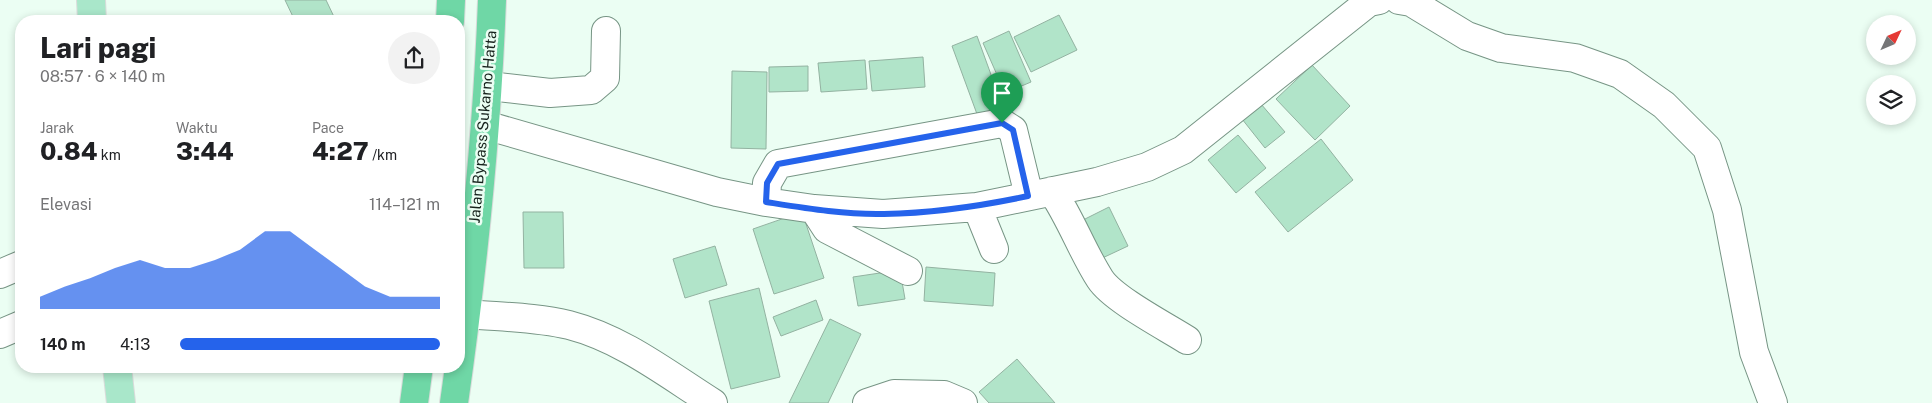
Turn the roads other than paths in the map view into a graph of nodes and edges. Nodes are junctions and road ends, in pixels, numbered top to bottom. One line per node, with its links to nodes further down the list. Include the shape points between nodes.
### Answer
1 (91, 0): 6 (main road)
2 (451, 0): 7 (highway)
3 (492, 0): 9 (highway, Jalan Bypass Sukarno Hatta)
4 (1399, 0): 33 (street, via 1411,2 1467,36 1500,48 1575,58 1620,74 1664,105 1707,148 1727,210 1754,352)
5 (1364, 3): 11 (street, via 1183,150 1097,182)
6 (92, 15)
7 (450, 15)
8 (606, 30): 9 (street, via 606,78 591,90 550,93)
9 (489, 86): 10 (highway, Jalan Bypass Sukarno Hatta)
10 (485, 125): 12 (street, via 708,190); 19 (highway, Jalan Bypass Sukarno Hatta)
11 (1040, 193): 12 (street, via 1013,130 1002,123 778,164 767,183); 13 (street); 23 (street, via 1062,206 1100,280 1114,293)
12 (766, 202): 14 (street)
13 (977, 207): 14 (street, via 883,214); 15 (street)
14 (814, 209): 17 (street, via 827,230)
15 (994, 249)
16 (15, 268): 18 (street)
17 (908, 271)
18 (0, 274)
19 (467, 314): 21 (highway, Jalan Bypass Sukarno Hatta); 30 (street, via 569,325 617,342)
20 (15, 328): 22 (street)
21 (465, 328)
22 (0, 334)
23 (1187, 340)
24 (118, 373): 27 (main road)
25 (418, 373): 28 (highway)
26 (458, 373): 29 (highway, Jalan Bypass Sukarno Hatta)
27 (121, 403)
28 (414, 403)
29 (454, 403)
30 (713, 403)
31 (867, 403): 32 (street, via 894,394 944,396)
32 (963, 403)
33 (1773, 403)

